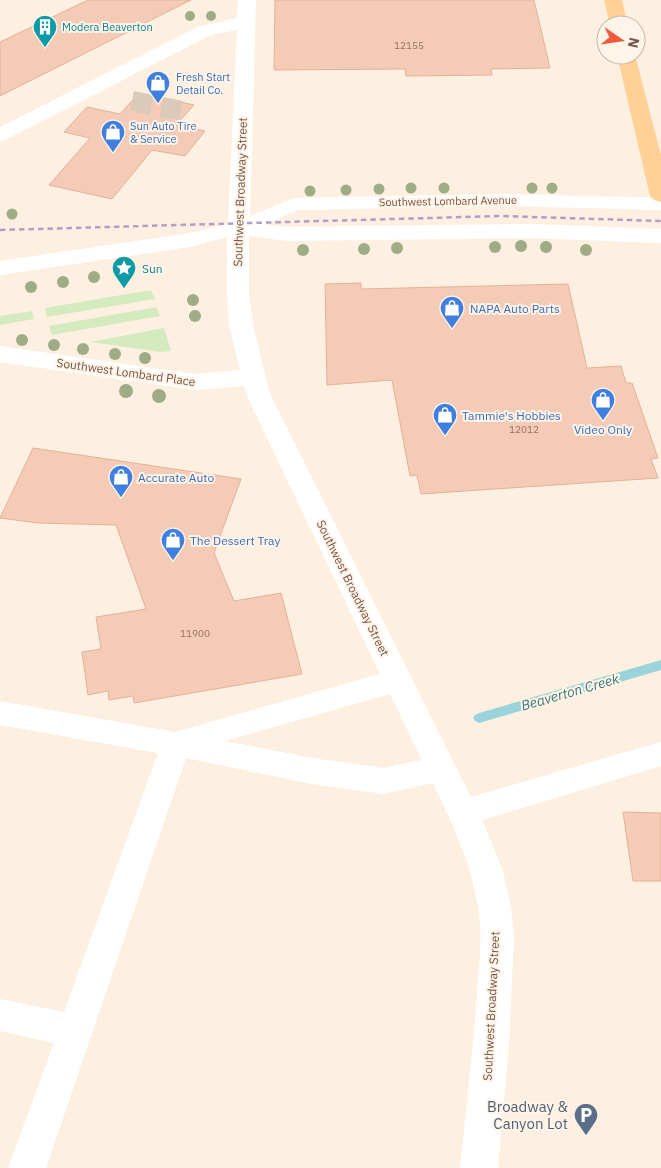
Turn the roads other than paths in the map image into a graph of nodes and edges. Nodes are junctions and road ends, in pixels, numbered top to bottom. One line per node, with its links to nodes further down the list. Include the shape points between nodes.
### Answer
1 (248, 0): 4 (street, Southwest Broadway Street)
2 (613, 0): 3 (main road)
3 (617, 15)
4 (246, 22): 6 (street, via 205,31); 9 (street, Southwest Broadway Street)
5 (628, 65): 7 (main road)
6 (0, 135)
7 (661, 196)
8 (661, 204): 9 (street, Southwest Lombard Avenue, via 505,200 294,204)
9 (239, 228): 10 (street, Southwest Lombard Avenue, via 288,234 533,231); 11 (street, Southwest Lombard Avenue, via 190,240); 13 (street, Southwest Broadway Street, via 238,295)
10 (661, 236)
11 (0, 268)
12 (0, 354): 13 (street, Southwest Lombard Place, via 195,382)
13 (253, 377): 14 (street, Southwest Broadway Street, via 258,394)
14 (398, 680): 16 (street); 18 (street, Southwest Broadway Street)
15 (0, 713): 16 (street)
16 (176, 744): 18 (street, via 312,771 384,781); 21 (street)
17 (661, 754): 19 (street)
18 (440, 769): 19 (street, Southwest Broadway Street)
19 (462, 813): 23 (street, Southwest Broadway Street, via 487,871 495,908 497,939)
20 (0, 1015): 21 (street)
21 (74, 1031): 22 (street)
22 (27, 1168)
23 (479, 1168)

